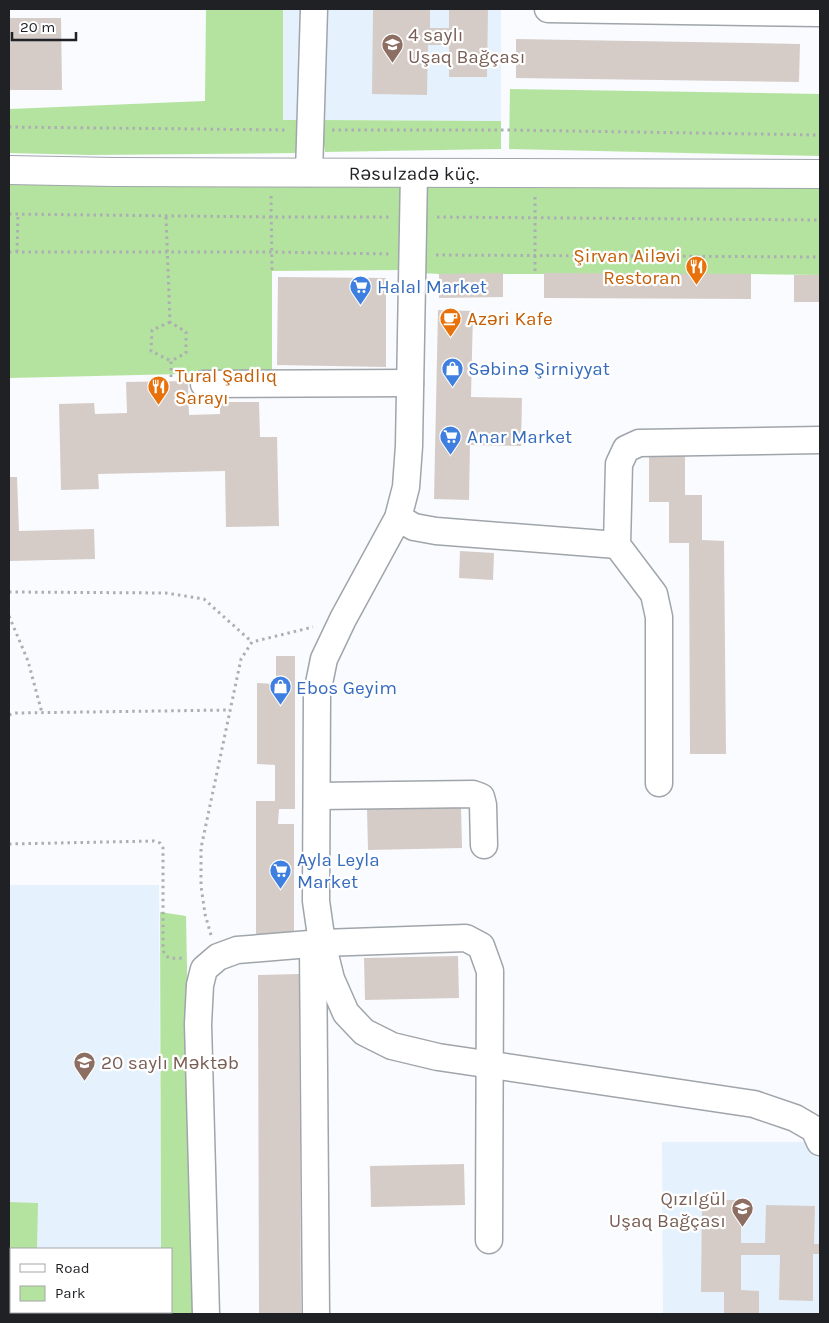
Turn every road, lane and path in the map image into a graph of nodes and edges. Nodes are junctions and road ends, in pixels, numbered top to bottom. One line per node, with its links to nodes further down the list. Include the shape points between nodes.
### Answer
1 (314, 9): 5 (lane)
2 (548, 9): 3 (lane)
3 (820, 13)
4 (9, 127): 5 (path)
5 (310, 130): 6 (path); 8 (lane)
6 (820, 135)
7 (9, 170): 8 (main road, Rəsulzadə küç.)
8 (309, 173): 9 (main road, Rəsulzadə küç.)
9 (414, 173): 10 (main road, Rəsulzadə küç.); 21 (lane)
10 (820, 174)
11 (271, 191): 16 (path)
12 (535, 192): 17 (path)
13 (18, 214): 15 (path)
14 (166, 217): 18 (path)
15 (17, 252)
16 (272, 271)
17 (535, 273)
18 (170, 322): 19 (path, via 186,332 186,353); 19 (path, via 152,330 151,351)
19 (171, 361): 20 (path)
20 (171, 381)
21 (410, 383): 22 (lane); 24 (lane, via 410,446 406,487)
22 (204, 384)
23 (820, 440): 25 (lane, via 639,443 626,449 619,464)
24 (398, 518): 25 (lane, via 414,527 436,531); 28 (lane)
25 (617, 545): 33 (lane, via 654,594 659,616)
26 (9, 592): 29 (path, via 166,594 204,599)
27 (9, 616): 31 (path, via 28,661)
28 (343, 619): 29 (path); 34 (lane, via 324,659 317,693)
29 (252, 642): 30 (path, via 240,659)
30 (230, 710): 31 (path); 38 (path, via 202,848 201,886)
31 (42, 713): 32 (path)
32 (9, 715)
33 (659, 783)
34 (317, 796): 36 (lane, via 473,794 480,797 483,806); 37 (lane)
35 (9, 844): 38 (path, via 160,843 163,848 164,955)
36 (484, 845)
37 (318, 944): 38 (lane, via 237,950); 39 (lane, via 346,1013 364,1032 392,1046); 39 (lane, via 466,938 481,946 490,971); 43 (lane)
38 (211, 963): 42 (lane, via 200,985 198,1024)
39 (488, 1065): 40 (lane, via 754,1104 795,1118 814,1129); 41 (lane)
40 (820, 1142)
41 (489, 1240)
42 (206, 1314)
43 (316, 1314)

